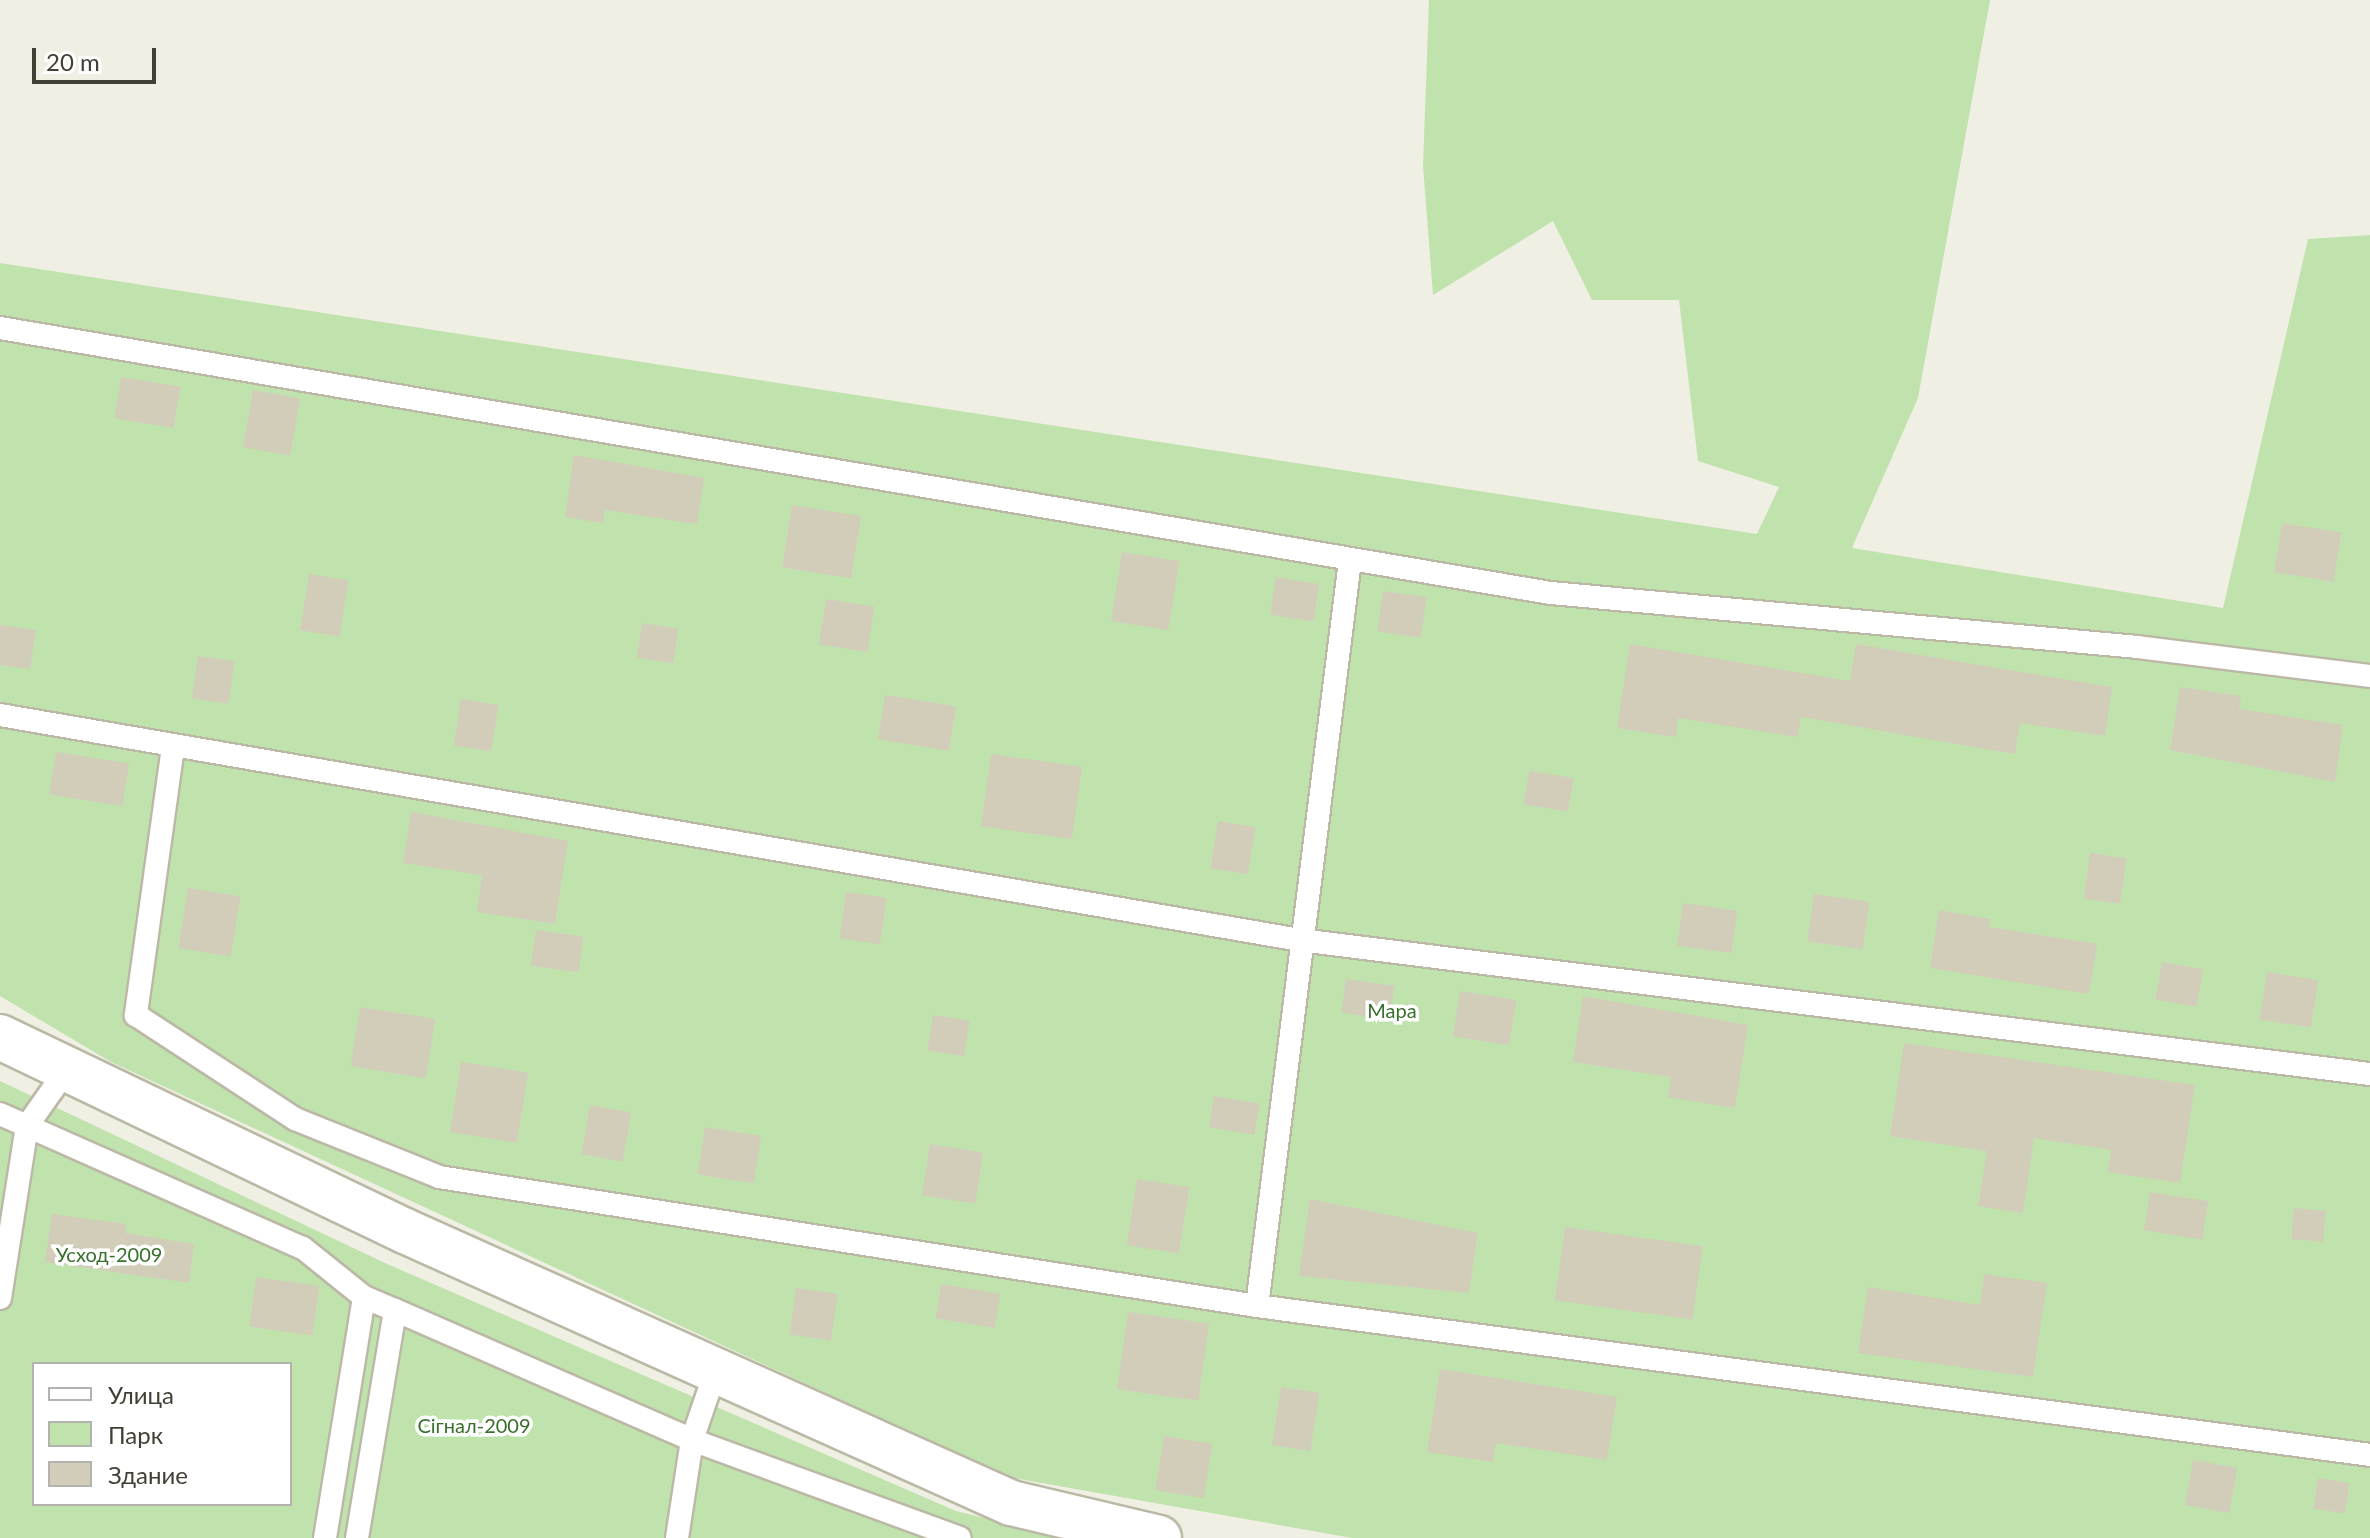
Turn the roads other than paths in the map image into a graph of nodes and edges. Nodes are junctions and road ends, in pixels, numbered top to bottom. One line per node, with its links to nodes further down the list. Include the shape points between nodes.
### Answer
1 (0, 328): 2 (lane)
2 (1350, 560): 3 (lane, via 1551,593 2137,647); 6 (lane)
3 (2370, 676)
4 (0, 715): 5 (lane)
5 (173, 747): 6 (lane); 14 (lane, via 136,1015 295,1119 439,1177)
6 (1300, 940): 9 (lane); 14 (lane)
7 (0, 1037): 8 (street)
8 (67, 1069): 11 (lane); 16 (street)
9 (2370, 1074)
10 (0, 1114): 11 (lane)
11 (27, 1126): 12 (lane, via 303,1248); 13 (lane)
12 (364, 1297): 15 (lane); 19 (lane)
13 (0, 1298)
14 (1257, 1306): 18 (lane)
15 (395, 1310): 17 (lane); 20 (lane)
16 (716, 1370): 17 (lane); 23 (street, via 1011,1503)
17 (692, 1440): 21 (lane); 22 (lane)
18 (2370, 1455)
19 (325, 1538)
20 (357, 1538)
21 (677, 1538)
22 (960, 1538)
23 (1159, 1538)

